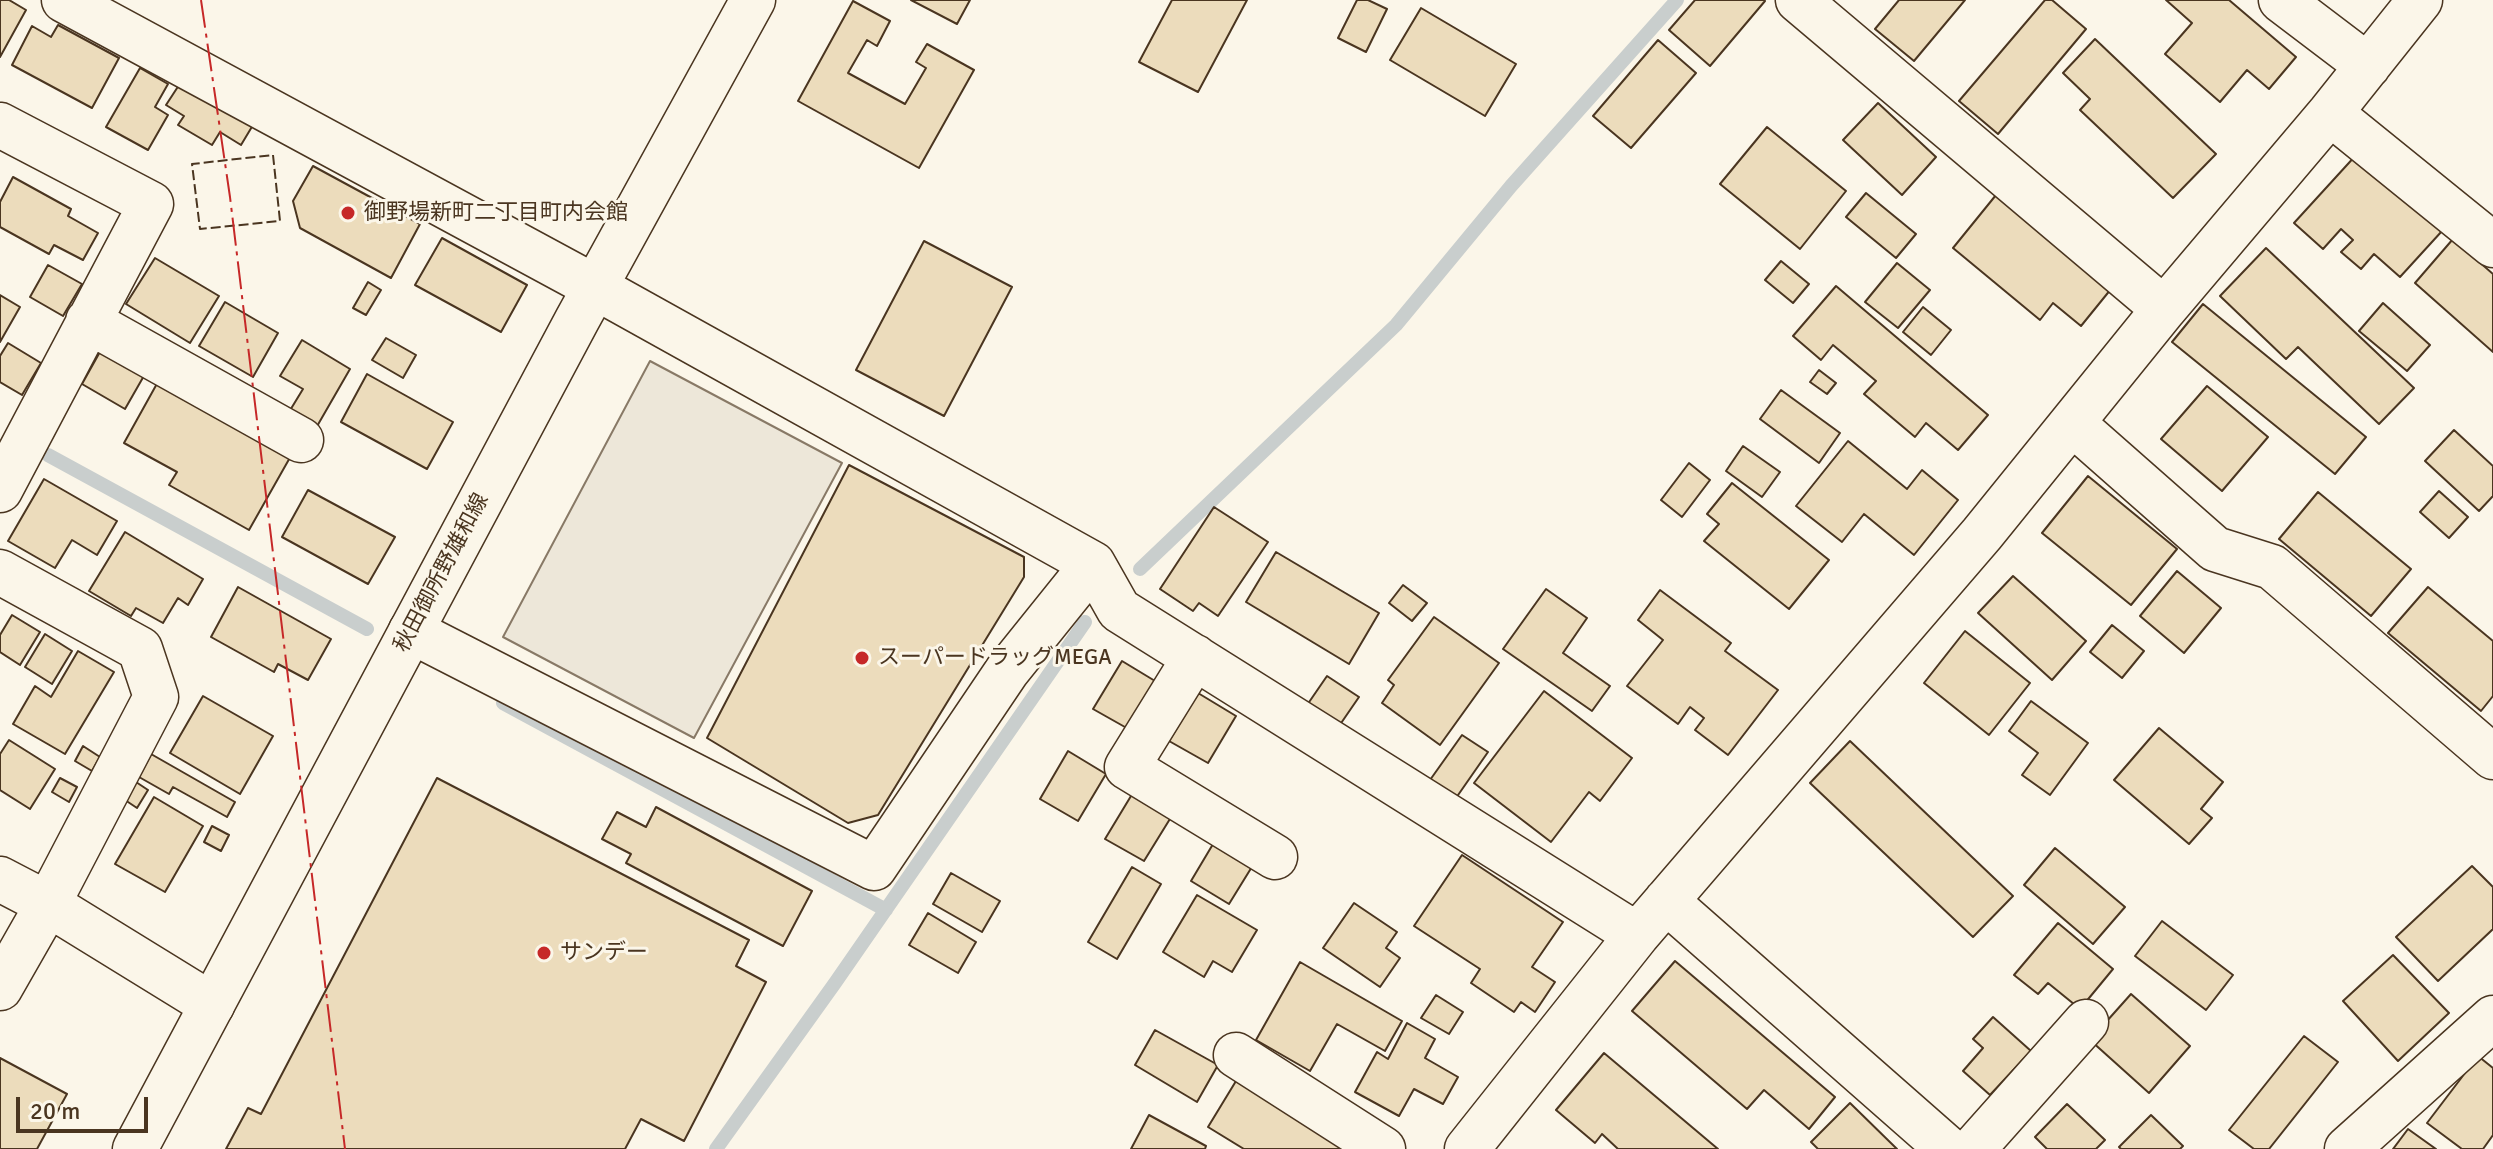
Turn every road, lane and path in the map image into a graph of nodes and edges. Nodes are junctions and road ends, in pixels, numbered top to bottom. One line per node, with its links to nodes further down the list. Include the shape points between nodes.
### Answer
1 (64, 0): 10 (street)
2 (753, 0): 10 (street, 秋田御所野雄和線)
3 (1798, 0): 11 (street)
4 (2281, 0): 6 (street)
5 (2420, 0): 6 (street)
6 (2368, 66): 7 (street)
7 (2330, 113): 9 (street); 11 (street)
8 (0, 125): 12 (street, via 151,204)
9 (2493, 245)
10 (595, 287): 16 (street); 18 (street, 秋田御所野雄和線)
11 (2164, 309): 13 (street)
12 (88, 321): 14 (street); 15 (street)
13 (2072, 423): 20 (street, via 2215,549 2272,567); 23 (street)
14 (301, 440)
15 (0, 490)
16 (1093, 564): 18 (street, via 1007,671 874,868); 19 (street, via 1119,610)
17 (0, 572): 24 (street, via 140,649 156,697)
18 (411, 631): 27 (street, 秋田御所野雄和線)
19 (1195, 657): 21 (street, via 1127,767); 25 (street)
20 (2493, 757)
21 (1275, 857)
22 (0, 879): 24 (street)
23 (1666, 901): 25 (street); 34 (street)
24 (48, 904): 26 (street); 27 (street)
25 (1637, 935): 33 (street)
26 (0, 988)
27 (212, 1005): 31 (street, 秋田御所野雄和線)
28 (2493, 1018): 36 (street)
29 (2086, 1022): 35 (street)
30 (1236, 1055): 32 (street)
31 (135, 1149)
32 (1383, 1149)
33 (1467, 1149)
34 (1948, 1149)
35 (1973, 1149)
36 (2347, 1149)

